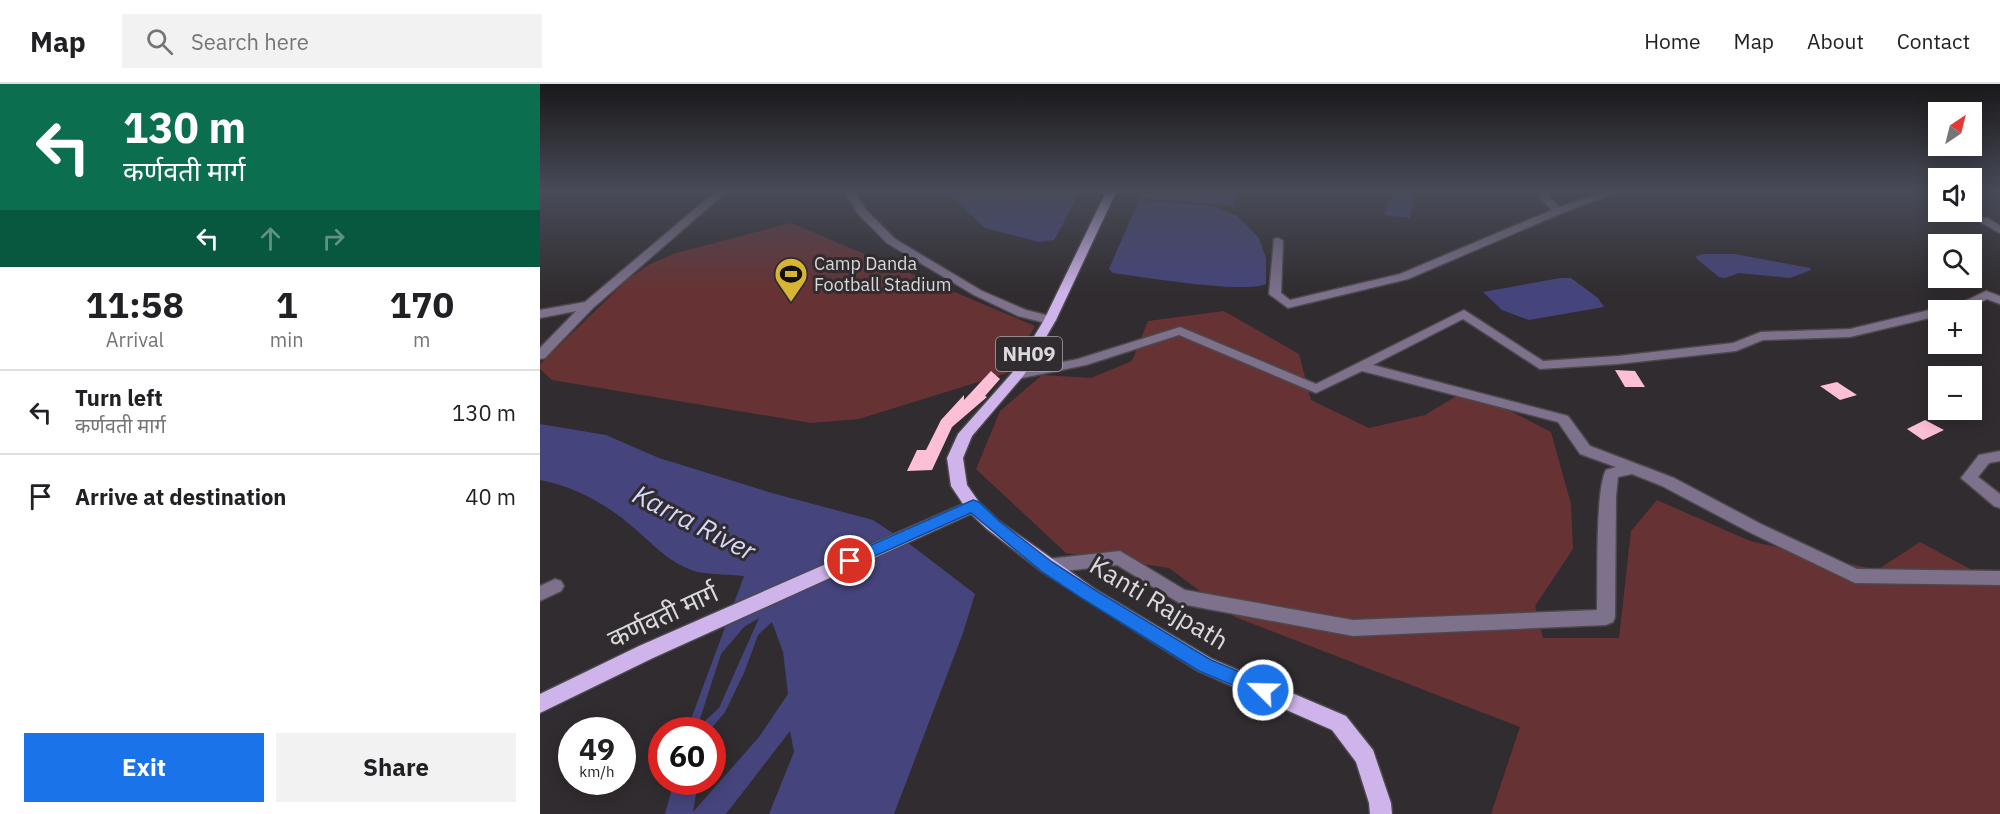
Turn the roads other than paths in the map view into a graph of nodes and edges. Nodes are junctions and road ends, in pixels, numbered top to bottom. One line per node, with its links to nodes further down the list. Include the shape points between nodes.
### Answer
1 (681, 226): 8 (street)
2 (876, 226): 11 (street, via 891,241 978,293 1022,313)
3 (1095, 226): 11 (main road, NH09)
4 (1524, 226): 5 (street, via 1404,277 1288,304 1275,294)
5 (1278, 242)
6 (1976, 300): 7 (street, via 1986,295)
7 (2000, 300)
8 (589, 305): 9 (street); 12 (street)
9 (540, 314)
10 (1928, 314): 13 (street, via 1850,333 1761,336 1736,347 1540,364 1464,314)
11 (1050, 320): 14 (main road, NH09)
12 (540, 355)
13 (1359, 366): 14 (street, via 1316,389 1180,331 1081,362); 16 (street, via 1563,419 1586,450)
14 (1017, 375): 18 (main road, NH09, via 964,434 954,458 959,486)
15 (2000, 456): 17 (street, via 1984,459 1969,478)
16 (1633, 468): 19 (street, via 1611,474 1606,617 1353,628 1182,597 1120,558); 20 (street, via 1855,576)
17 (2000, 502)
18 (973, 506): 19 (main road, Kanti Rajpath / NH09); 21 (main road, कर्णवती मार्ग, via 646,652)
19 (1047, 566): 22 (main road, Kanti Rajpath / NH09, via 1205,665 1339,723 1365,757)
20 (2000, 578)
21 (540, 704)
22 (1381, 814)

